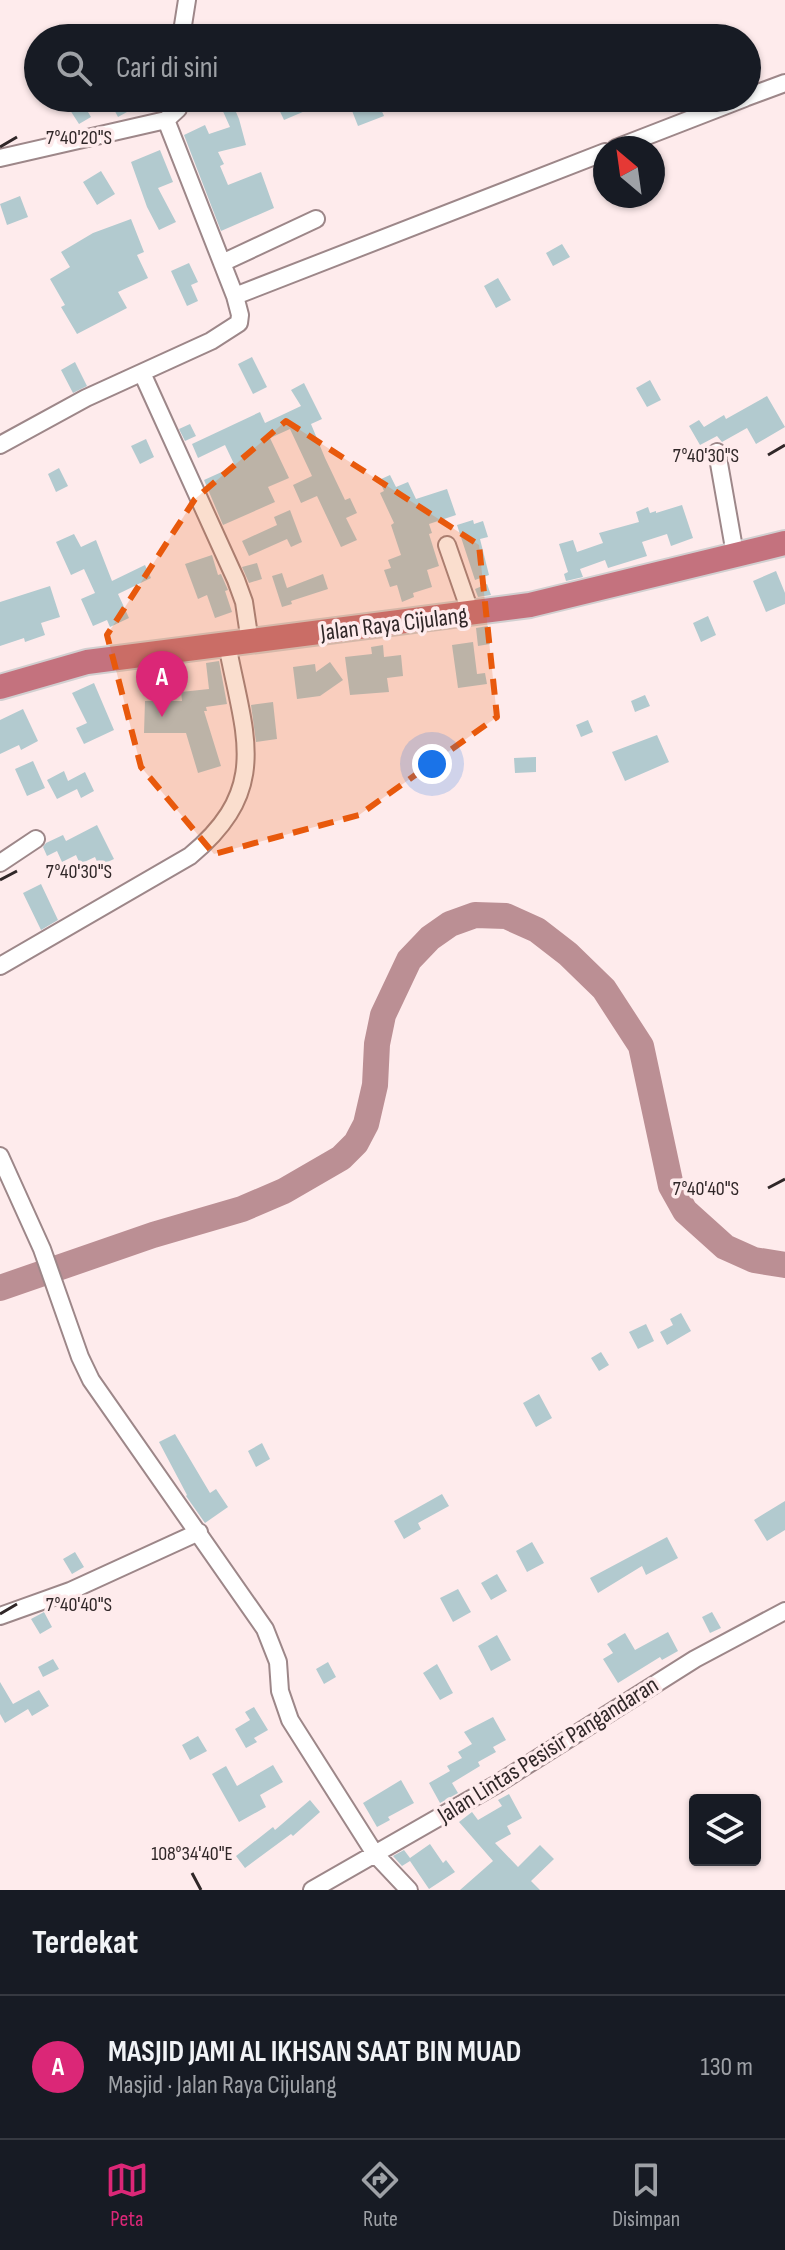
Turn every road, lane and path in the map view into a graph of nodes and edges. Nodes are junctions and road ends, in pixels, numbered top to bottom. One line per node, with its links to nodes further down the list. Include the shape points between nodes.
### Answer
1 (187, 0): 2 (street)
2 (183, 24)
3 (785, 83): 4 (street)
4 (761, 92)
5 (175, 112): 7 (street)
6 (710, 112): 8 (street)
7 (166, 120): 10 (street); 12 (street)
8 (647, 136)
9 (593, 157): 13 (street)
10 (0, 158)
11 (316, 219): 12 (street)
12 (222, 263): 13 (street)
13 (235, 296): 14 (street, via 240,315 234,328)
14 (142, 373): 15 (street); 21 (street, via 244,602)
15 (0, 445)
16 (717, 452): 19 (street)
17 (785, 543): 19 (highway, Jalan Raya Cijulang)
18 (447, 545): 20 (street)
19 (735, 554): 20 (highway, Jalan Raya Cijulang, via 572,596)
20 (471, 614): 21 (highway, Jalan Raya Cijulang)
21 (239, 643): 22 (highway, Jalan Raya Cijulang, via 87,662); 25 (street, via 248,764 230,813 190,856)
22 (0, 687)
23 (36, 839): 24 (street)
24 (0, 863)
25 (0, 966)
26 (0, 1156): 27 (street, via 91,1380)
27 (199, 1532): 29 (street, via 70,1591); 30 (street, via 265,1629 290,1720)
28 (785, 1611): 30 (street, Jalan Lintas Pesisir Pangandaran, via 695,1659)
29 (0, 1616)
30 (375, 1854): 31 (street, Jalan Lintas Pesisir Pangandaran); 32 (street)
31 (312, 1890)
32 (409, 1890)

